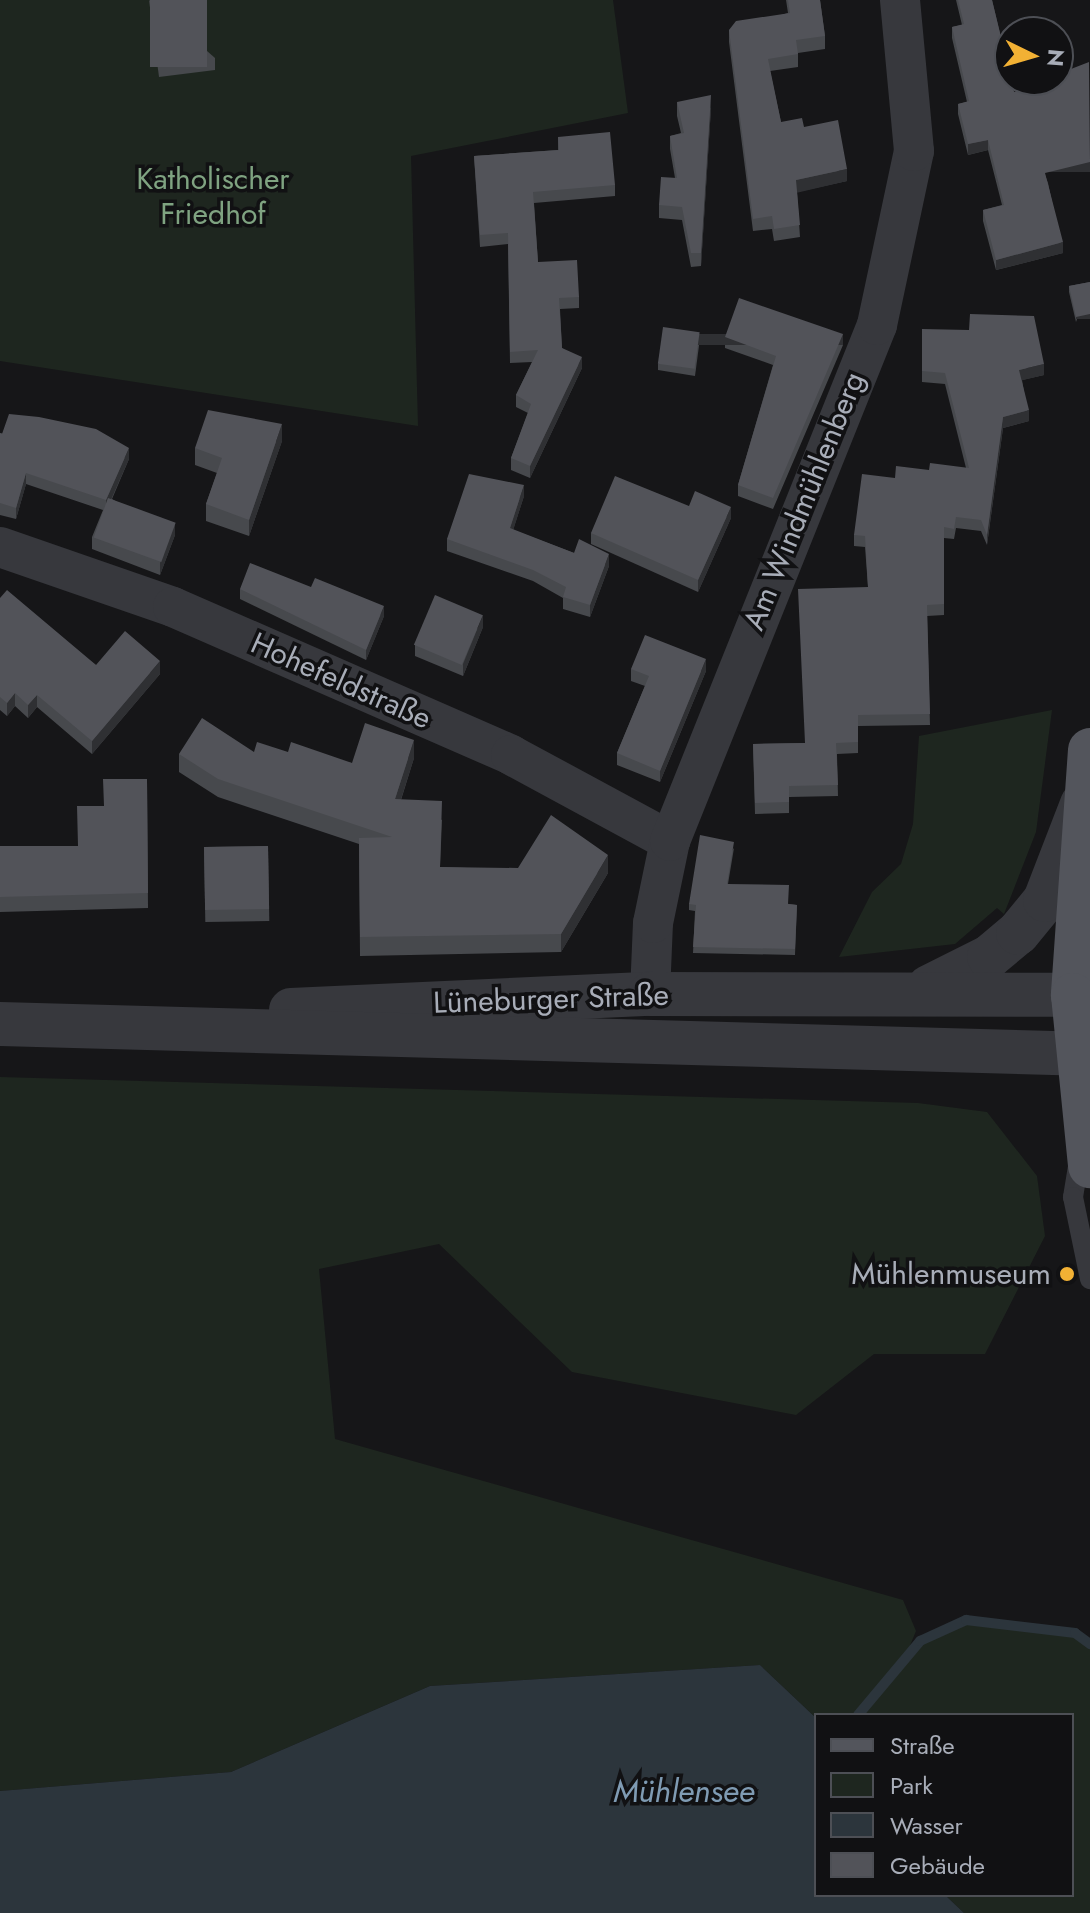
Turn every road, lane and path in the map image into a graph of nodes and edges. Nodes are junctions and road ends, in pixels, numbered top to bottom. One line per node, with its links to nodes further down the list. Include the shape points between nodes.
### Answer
1 (900, 0): 5 (street, Am Windmühlenberg, via 914,151 877,325)
2 (0, 547): 5 (street, Hohefeldstraße, via 173,607 511,755)
3 (1090, 750): 4 (main road)
4 (1082, 804): 6 (street, via 1045,900 1018,933 956,977); 8 (main road)
5 (670, 841): 7 (street, Am Windmühlenberg, via 653,923)
6 (920, 990): 7 (street, Lüneburger Straße); 8 (street, Lüneburger Straße)
7 (650, 994): 9 (street, Lüneburger Straße)
8 (1082, 995): 10 (main road)
9 (7, 1024): 10 (street, Lüneburger Straße)
10 (1083, 1054): 11 (main road)
11 (1087, 1148): 12 (lane, via 1073,1197)
12 (1090, 1279)

